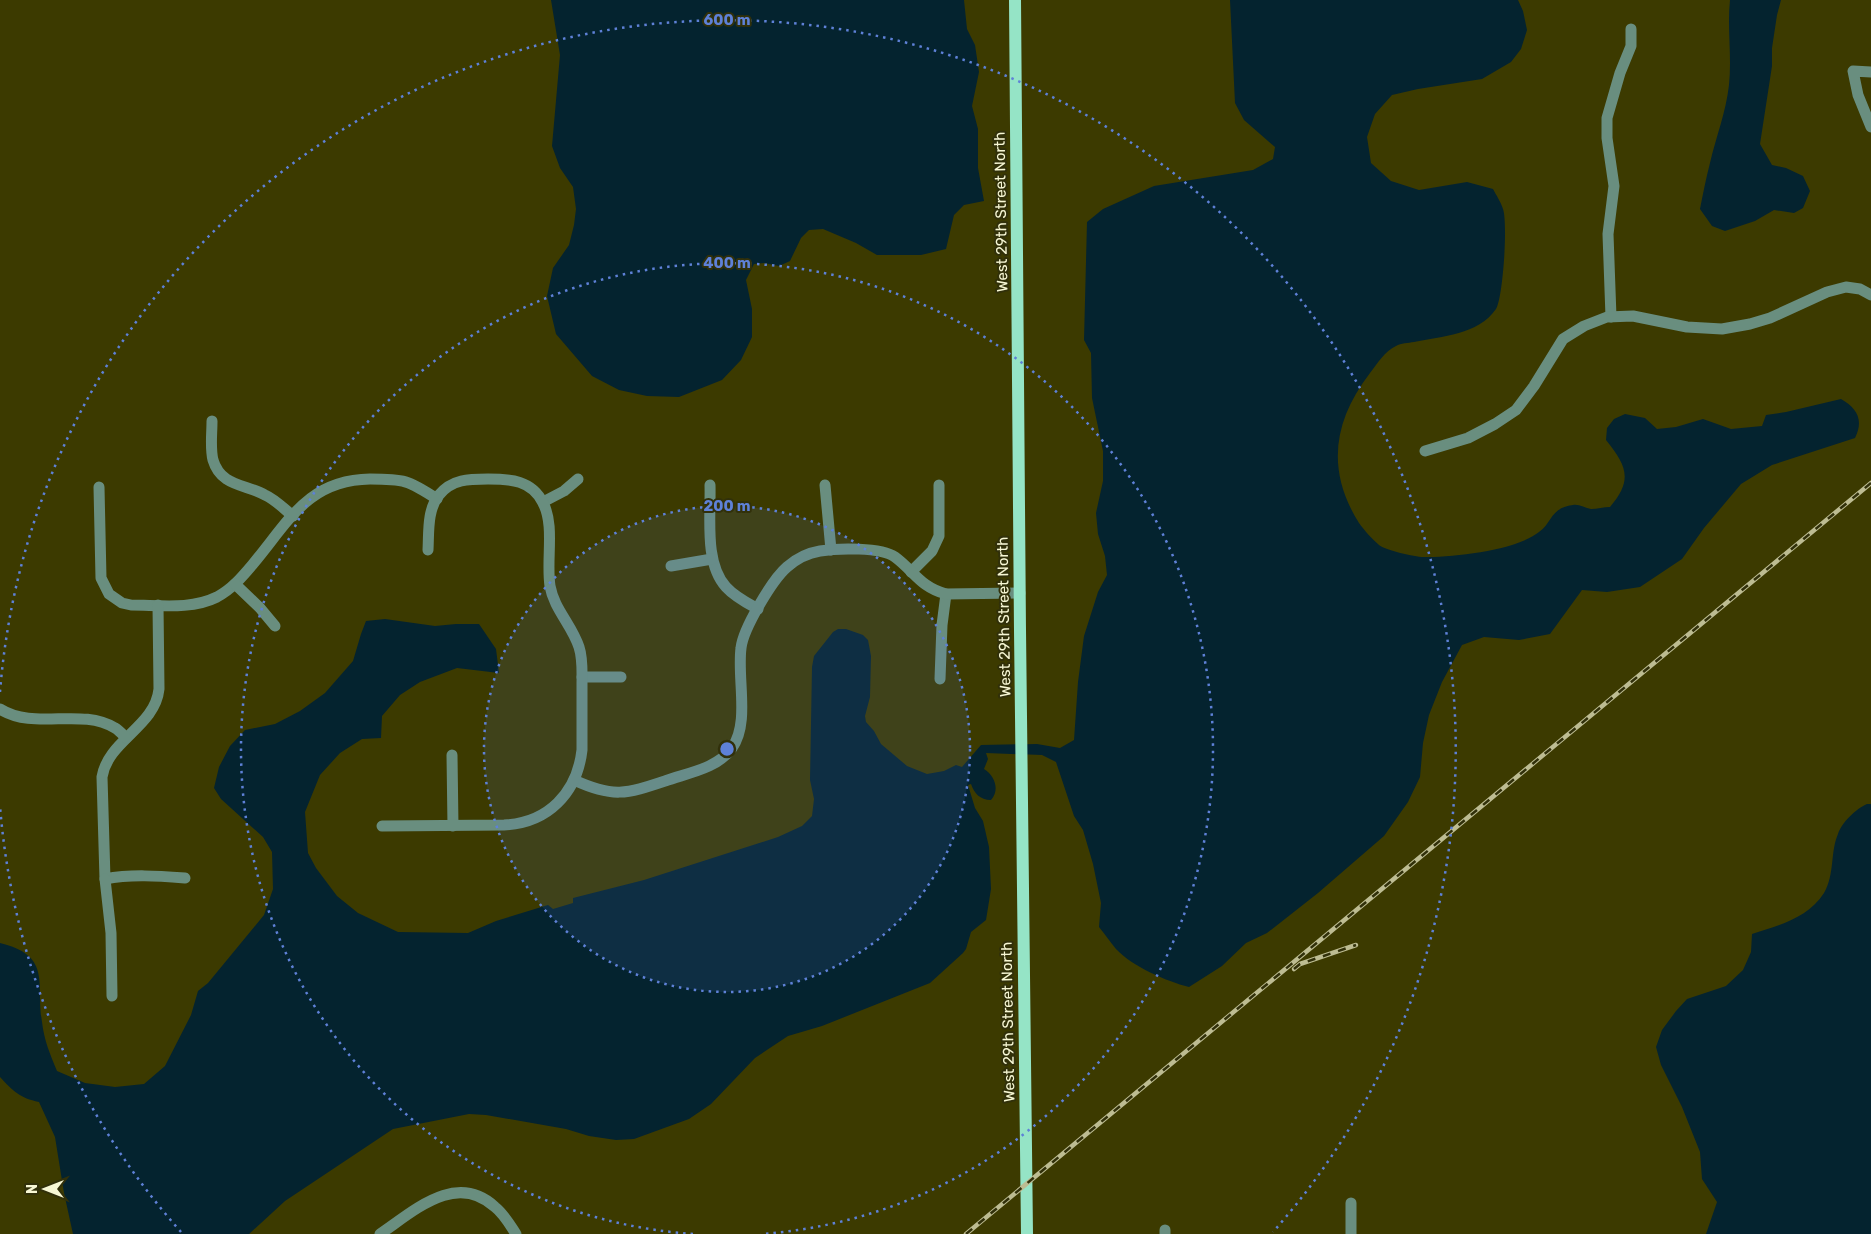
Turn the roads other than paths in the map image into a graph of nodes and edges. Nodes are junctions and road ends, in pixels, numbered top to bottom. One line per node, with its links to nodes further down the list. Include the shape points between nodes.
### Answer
1 (1015, 0): 23 (main road, West 29th Street North)
2 (1631, 29): 6 (street, via 1631,46 1607,118 1614,186 1608,234)
3 (1871, 72): 4 (street, via 1853,71 1858,95)
4 (1871, 127)
5 (1871, 295): 6 (street, via 1846,287 1827,292 1770,318 1722,329 1687,327 1633,316)
6 (1611, 317): 8 (street, via 1584,326 1563,339 1516,410 1468,438)
7 (212, 421): 16 (street, via 212,454 218,471 239,486 264,494)
8 (1425, 451)
9 (578, 479): 15 (street)
10 (710, 485): 19 (street)
11 (825, 485): 18 (street)
12 (939, 485): 21 (street, via 939,536 932,551)
13 (99, 487): 25 (street, via 100,571 104,586 122,603)
14 (437, 499): 15 (street, via 459,481 504,479 532,488); 16 (street, via 404,480 354,480 318,492); 17 (street, via 430,515)
15 (543, 502): 28 (street, via 548,520 550,589 580,648)
16 (293, 516): 22 (street)
17 (428, 550)
18 (831, 550): 21 (street, via 886,552); 26 (street, via 809,554 788,566)
19 (712, 559): 20 (street); 26 (street, via 726,588)
20 (671, 566)
21 (911, 572): 24 (street, via 928,587)
22 (235, 584): 25 (street, via 205,601); 27 (street)
23 (1020, 593): 24 (street); 43 (main road, West 29th Street North)
24 (946, 594): 30 (street)
25 (158, 605): 32 (street, via 157,700 148,716)
26 (758, 609): 34 (street, via 746,630 741,649 739,734 724,757 707,767 634,791 609,793)
27 (275, 626)
28 (582, 677): 29 (street); 34 (street, via 582,750)
29 (621, 677)
30 (940, 680)
31 (0, 709): 32 (street, via 29,719 103,722)
32 (126, 738): 38 (street, via 106,761 102,777)
33 (452, 755): 36 (street)
34 (574, 780): 36 (street, via 561,800 532,819 508,825)
35 (382, 826): 36 (street)
36 (453, 826)
37 (185, 878): 38 (street)
38 (105, 879): 39 (street, via 111,924)
39 (112, 996)
40 (1351, 1203): 44 (street)
41 (380, 1234): 42 (street, via 434,1198 452,1192 484,1198 501,1212)
42 (516, 1234)
43 (1027, 1234)
44 (1351, 1234)

